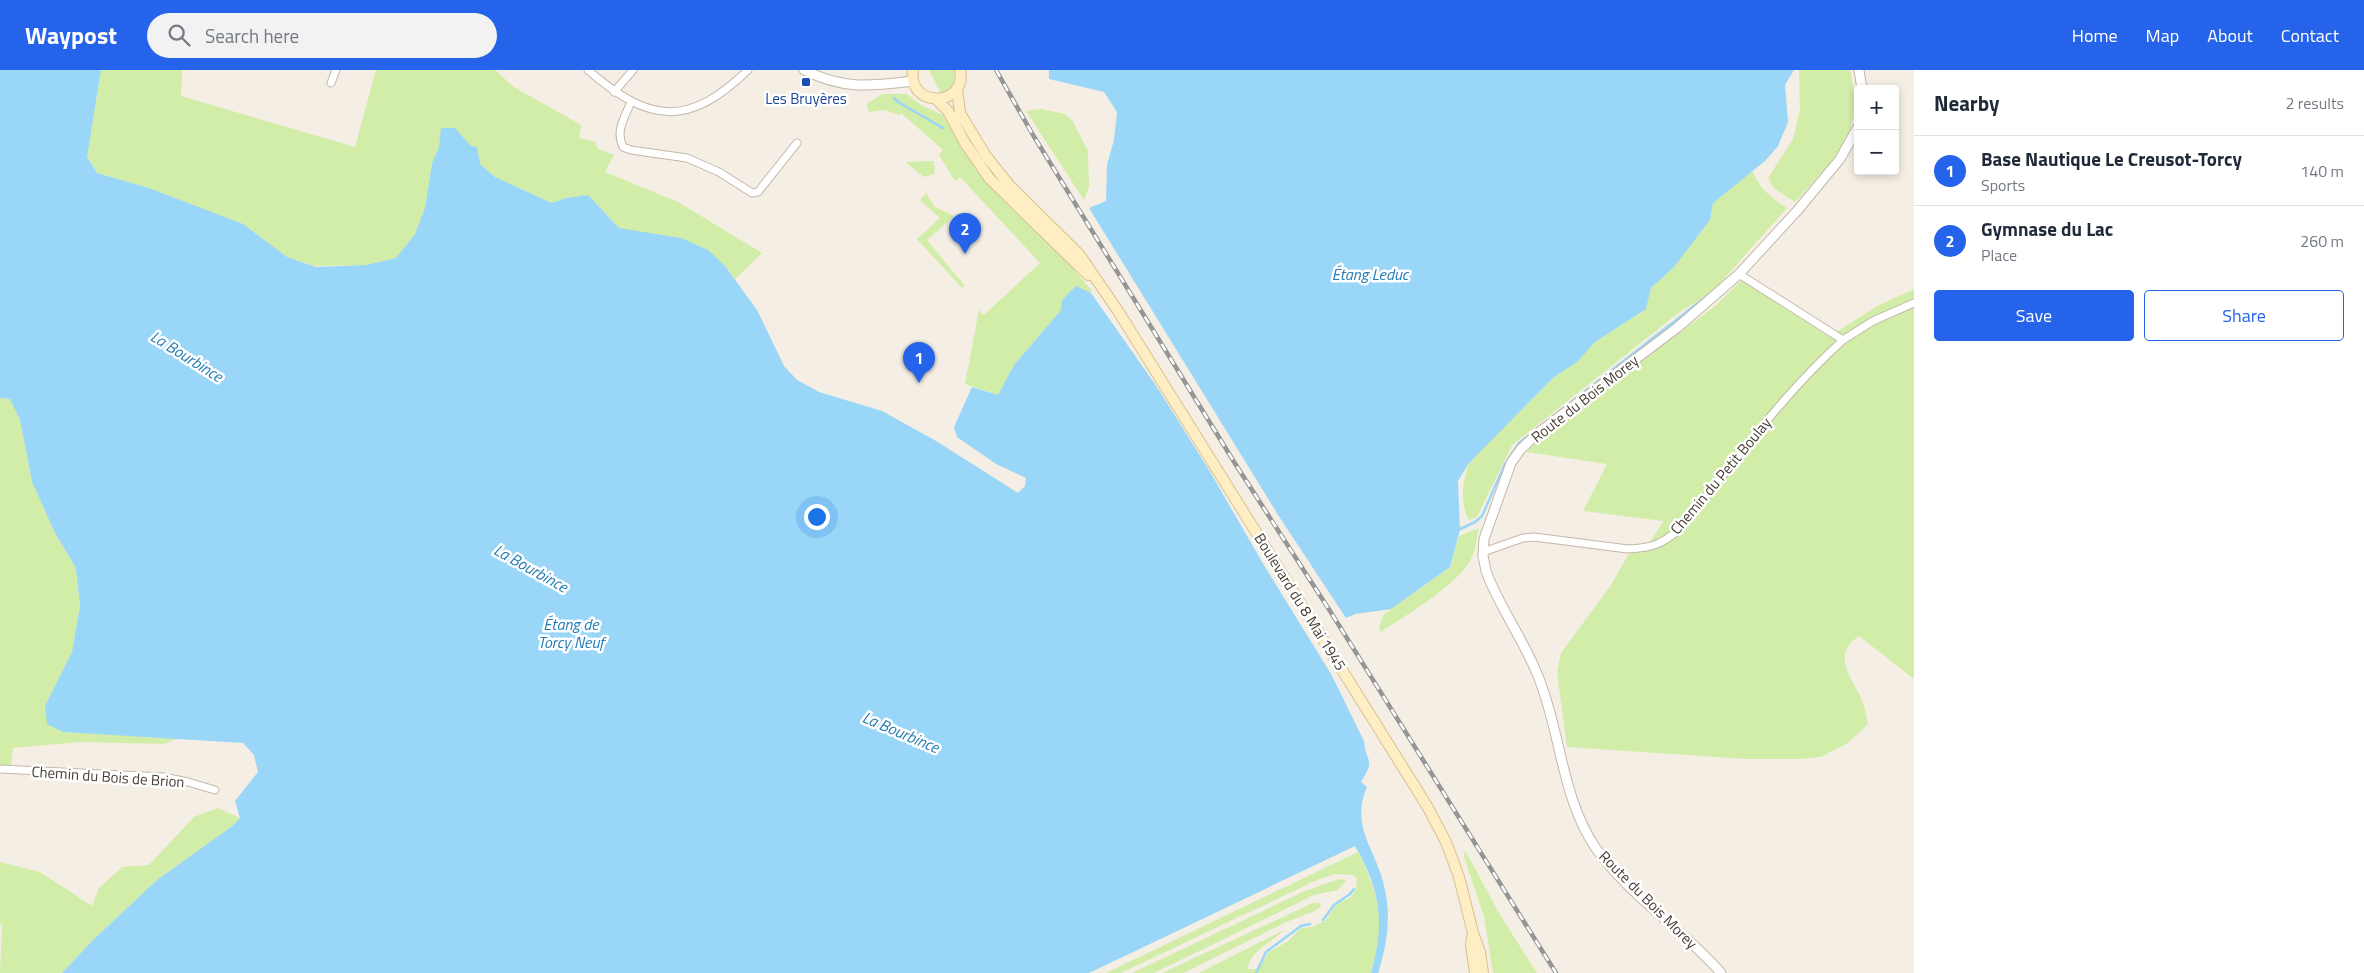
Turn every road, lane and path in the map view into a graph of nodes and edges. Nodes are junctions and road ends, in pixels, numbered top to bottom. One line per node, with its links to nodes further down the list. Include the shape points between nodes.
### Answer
1 (336, 70): 9 (street)
2 (588, 70): 12 (street)
3 (633, 70): 12 (street)
4 (748, 70): 14 (street, via 718,97 696,108 671,112)
5 (804, 70): 8 (street, via 827,81 863,86)
6 (960, 70): 11 (main road)
7 (1859, 70): 10 (street)
8 (913, 75): 13 (main road, Boulevard du 8 Mai 1945, via 922,94)
9 (331, 83)
10 (1861, 85)
11 (956, 89): 13 (main road, via 944,98); 18 (main road, Boulevard du 8 Mai 1945, via 960,114 986,156 1010,186 1079,254)
12 (614, 92): 14 (street)
13 (936, 99): 18 (main road, Boulevard du 8 Mai 1945, via 948,111 989,178)
14 (631, 102): 16 (street, via 620,129 623,147 687,158 719,172 752,193 758,192)
15 (1856, 130): 17 (street, Route du Bois Morey, via 1840,159)
16 (797, 143)
17 (1739, 274): 20 (street); 21 (street, Route du Bois Morey, via 1678,327 1521,449 1511,463 1486,530)
18 (1098, 284): 24 (main road, Boulevard du 8 Mai 1945, via 1128,327 1437,823 1459,877)
19 (1914, 303): 20 (street, Chemin du Petit Boulay)
20 (1843, 340): 21 (street, Chemin du Petit Boulay, via 1789,394 1681,528 1664,543 1645,549 1628,549 1523,538)
21 (1482, 552): 27 (street, Route du Bois Morey, via 1491,583 1539,677 1570,793 1588,834 1609,864)
22 (0, 770): 23 (street, Chemin du Bois de Brion, via 163,777)
23 (215, 790)
24 (1473, 933): 25 (main road, Boulevard du 8 Mai 1945, via 1471,945); 26 (main road, Boulevard du 8 Mai 1945)
25 (1475, 973)
26 (1483, 973)
27 (1721, 973)

